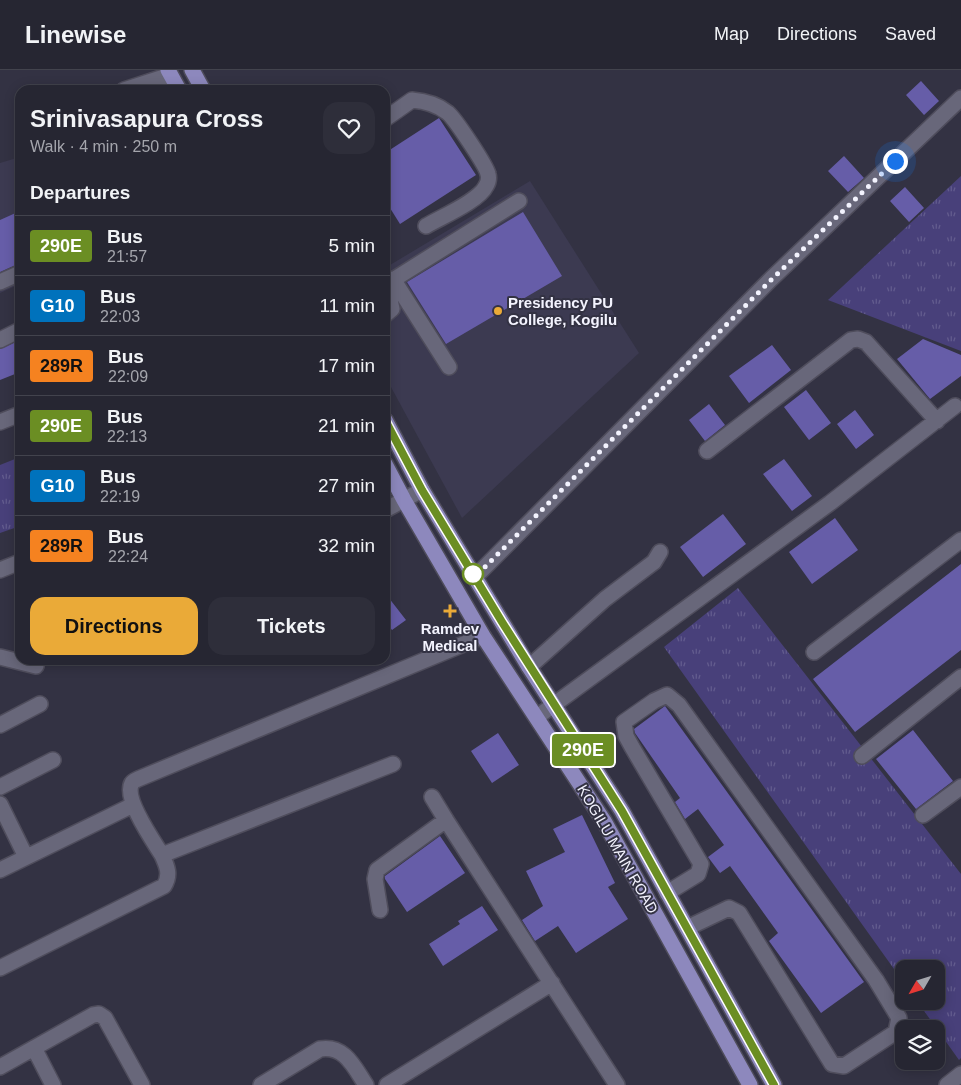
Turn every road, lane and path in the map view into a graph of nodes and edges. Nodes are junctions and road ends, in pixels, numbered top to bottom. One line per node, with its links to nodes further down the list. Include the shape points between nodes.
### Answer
1 (192, 70): 5 (main road)
2 (169, 72): 3 (street); 4 (main road)
3 (136, 85)
4 (176, 85)
5 (200, 85)
6 (961, 98): 31 (street, via 772,279)
7 (390, 115): 9 (street, via 412,100 440,107 449,114 489,176 479,196)
8 (519, 201): 11 (street)
9 (426, 226)
10 (15, 275): 12 (street)
11 (390, 281)
12 (0, 282)
13 (390, 283): 16 (street)
14 (15, 332): 15 (street)
15 (0, 340)
16 (450, 367)
17 (959, 407): 19 (street)
18 (15, 416): 20 (street)
19 (936, 421): 22 (street, via 866,342 858,339 851,340); 41 (street)
20 (0, 422)
21 (390, 429): 24 (main road, KOGILU MAIN ROAD)
22 (707, 450)
23 (390, 473): 25 (main road, KOGILU MAIN ROAD)
24 (422, 490): 25 (street); 31 (main road, KOGILU MAIN ROAD)
25 (404, 500): 26 (street); 32 (main road, KOGILU MAIN ROAD)
26 (390, 507)
27 (961, 540): 33 (street)
28 (660, 552): 38 (street, via 654,562 605,599)
29 (15, 564): 30 (street)
30 (0, 570)
31 (475, 577): 38 (main road, KOGILU MAIN ROAD)
32 (483, 636): 42 (main road, KOGILU MAIN ROAD); 51 (street, via 138,779 132,783 130,791)
33 (814, 652)
34 (0, 657): 35 (street)
35 (15, 661)
36 (32, 665): 37 (street)
37 (36, 666)
38 (529, 667): 41 (main road, KOGILU MAIN ROAD)
39 (961, 677): 44 (street)
40 (40, 704): 43 (street)
41 (554, 706): 42 (street); 57 (main road, KOGILU MAIN ROAD, via 622,811)
42 (537, 717): 71 (main road, KOGILU MAIN ROAD, via 604,821)
43 (0, 726)
44 (862, 756)
45 (53, 760): 47 (street)
46 (393, 764): 54 (street)
47 (0, 787)
48 (961, 787): 52 (street)
49 (432, 797): 53 (street)
50 (0, 804): 55 (street)
51 (132, 805): 54 (street); 55 (street)
52 (923, 815)
53 (446, 820): 58 (street, via 377,870 374,879); 61 (street)
54 (162, 855): 60 (street, via 168,870 164,886)
55 (26, 857): 56 (street)
56 (0, 870)
57 (667, 893): 59 (main road, KOGILU MAIN ROAD); 59 (street, via 698,874 701,864 632,748 624,722 667,695 680,705 876,980 898,1018 896,1032 844,1066 832,1064 739,913 729,908)
58 (380, 910)
59 (687, 928): 72 (main road, KOGILU MAIN ROAD)
60 (0, 968)
61 (552, 983): 69 (street); 70 (street)
62 (34, 1048): 63 (street); 65 (street); 66 (street, via 99,1014 105,1018)
63 (0, 1067)
64 (961, 1074): 73 (street)
65 (54, 1085)
66 (142, 1085)
67 (261, 1085): 68 (street, via 320,1049 329,1048 346,1055)
68 (366, 1085)
69 (387, 1085)
70 (617, 1085)
71 (750, 1085)
72 (774, 1085)
73 (948, 1085)

